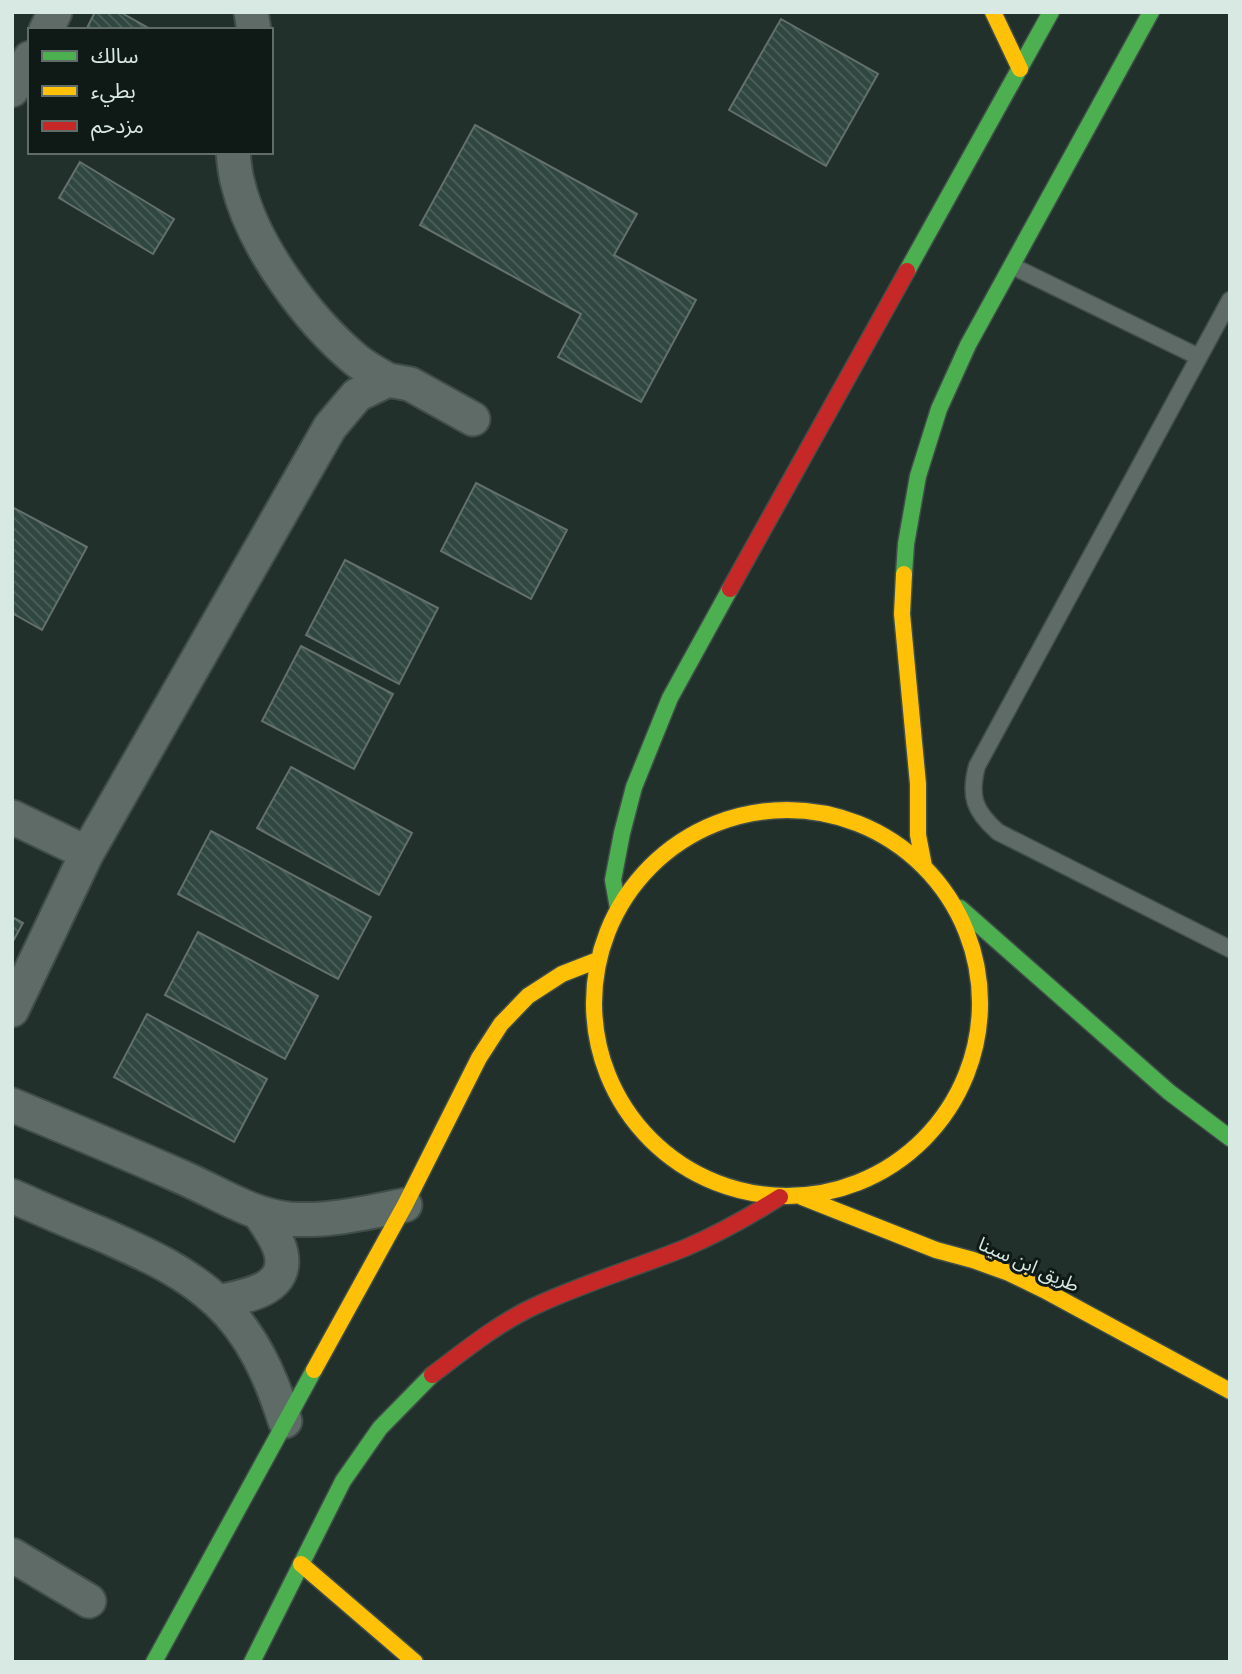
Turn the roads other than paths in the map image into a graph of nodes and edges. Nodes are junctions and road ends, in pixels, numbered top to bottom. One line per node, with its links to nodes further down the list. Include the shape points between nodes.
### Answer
1 (55, 12): 5 (street)
2 (993, 12): 7 (main road)
3 (1051, 12): 7 (main road)
4 (1151, 12): 10 (main road)
5 (47, 28)
6 (28, 62): 8 (street)
7 (1020, 69): 19 (main road, via 670,698 650,742 622,833 613,880)
8 (12, 90)
9 (233, 154): 13 (street, via 238,185 271,261 328,333 357,361)
10 (1012, 266): 12 (lane); 17 (main road, via 939,409 918,476 906,544 902,614)
11 (1230, 300): 12 (lane)
12 (1199, 357): 20 (lane, via 977,766 973,796 986,822 998,832)
13 (388, 380): 14 (street, via 410,384); 16 (street, via 357,395 330,427)
14 (473, 419)
15 (12, 817): 16 (street)
16 (88, 853): 22 (street)
17 (924, 866): 18 (main road); 19 (main road, via 889,838 848,818 804,809 760,810 716,821 677,842 644,872)
18 (952, 901): 24 (main road, via 1169,1092); 27 (main road, via 975,953 981,1009 971,1066 946,1116 906,1157 857,1185)
19 (618, 908): 21 (main road)
20 (1230, 949)
21 (598, 960): 26 (main road, via 594,1008 601,1056 620,1101 650,1139 688,1169 732,1189); 28 (main road, via 562,974 528,996 500,1024)
22 (12, 1010)
23 (12, 1105): 29 (street)
24 (1230, 1138)
25 (12, 1196): 30 (street, via 155,1258)
26 (780, 1197): 27 (main road); 34 (main road, via 719,1233 532,1307 476,1341 425,1381 380,1428 343,1481)
27 (802, 1197): 31 (main road, طريق ابن سينا, via 936,1250 1009,1273)
28 (405, 1205): 29 (street, via 315,1220); 32 (main road)
29 (259, 1213): 30 (street, via 281,1252 277,1278 255,1293)
30 (218, 1302): 32 (street, via 261,1360)
31 (1230, 1391)
32 (285, 1421): 37 (main road)
33 (12, 1555): 35 (street)
34 (300, 1564): 36 (main road); 38 (main road)
35 (89, 1601)
36 (259, 1658)
37 (154, 1662)
38 (415, 1662)

